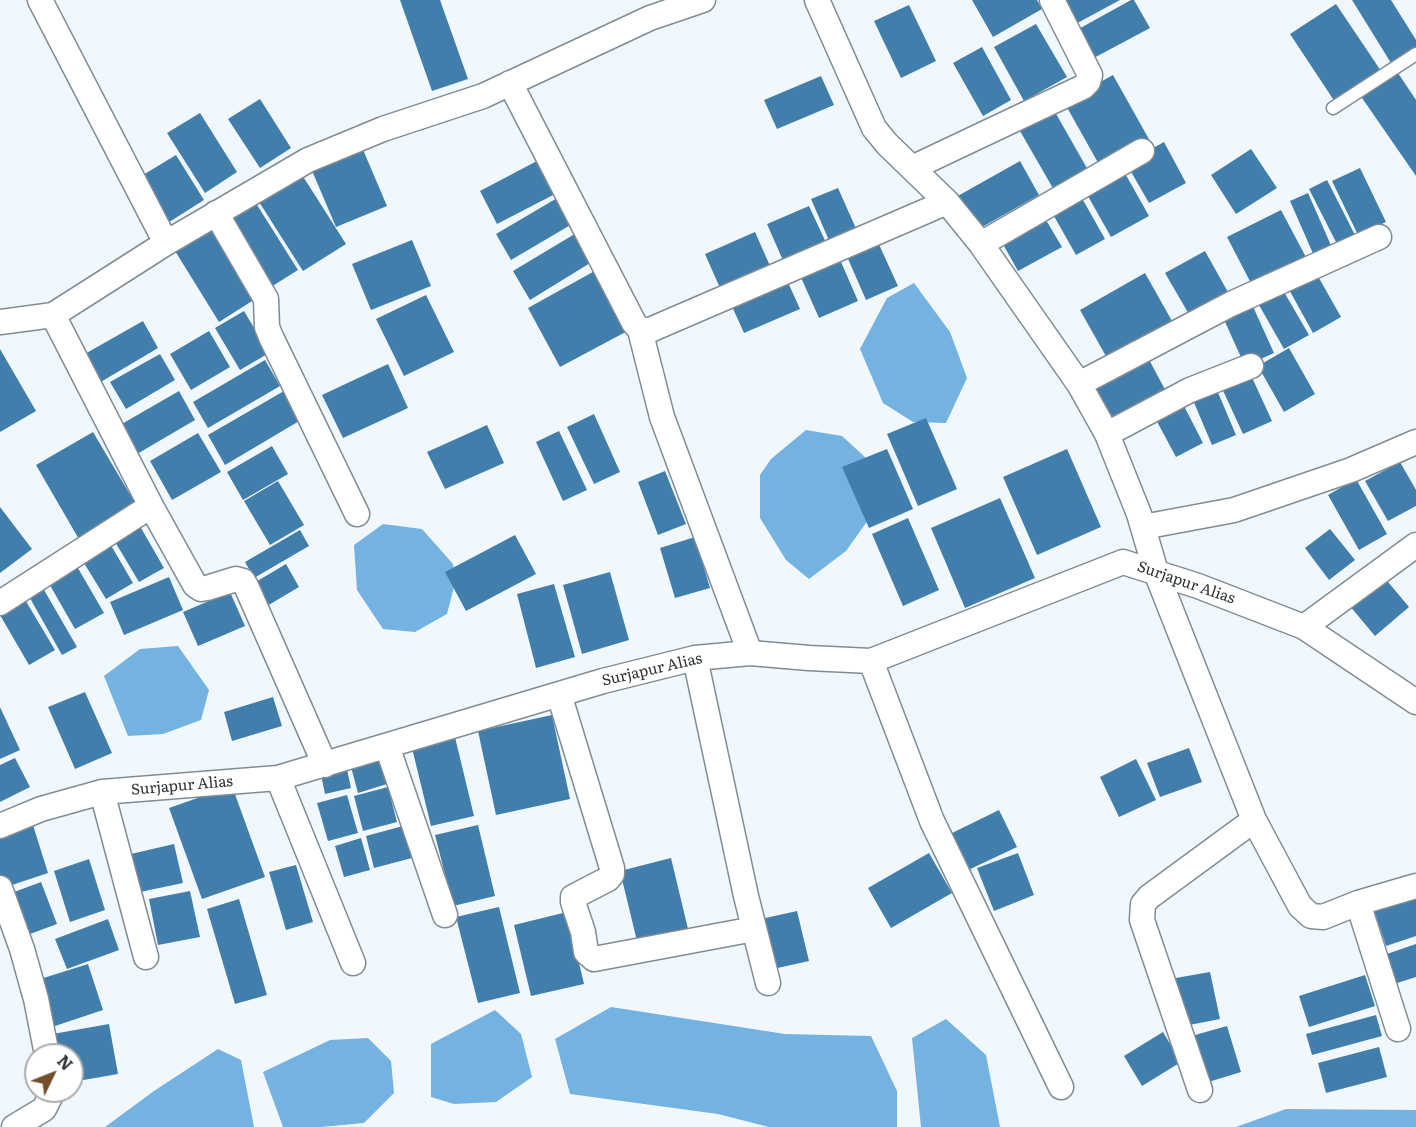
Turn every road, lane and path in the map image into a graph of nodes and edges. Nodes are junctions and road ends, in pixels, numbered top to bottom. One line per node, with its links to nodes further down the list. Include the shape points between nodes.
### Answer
1 (40, 0): 13 (street)
2 (703, 0): 6 (street, via 650,18)
3 (817, 0): 9 (street, via 874,128)
4 (1052, 0): 9 (street, via 1090,75 1089,82)
5 (1416, 54): 7 (lane)
6 (510, 83): 11 (street, via 308,160); 17 (street)
7 (1333, 108)
8 (1142, 151): 14 (street)
9 (912, 168): 10 (street)
10 (947, 202): 14 (street); 17 (street, via 650,330)
11 (216, 213): 13 (street); 23 (street, via 266,299 270,337)
12 (1380, 237): 19 (street, via 1231,304)
13 (166, 243): 15 (street)
14 (981, 244): 19 (street)
15 (53, 315): 16 (street); 22 (street)
16 (0, 322)
17 (640, 330): 29 (street, via 662,417)
18 (1251, 366): 20 (street, via 1190,390)
19 (1078, 384): 20 (street)
20 (1107, 434): 24 (street)
21 (1416, 442): 24 (street, via 1351,470 1234,510)
22 (152, 506): 27 (street); 35 (street, via 195,585 201,589 236,579 243,581)
23 (357, 514)
24 (1143, 527): 26 (street)
25 (1416, 545): 28 (street)
26 (1156, 572): 28 (street, Surjapur Alias); 31 (street, Surjapur Alias, via 1123,562); 38 (street)
27 (0, 603)
28 (1304, 627): 33 (street, Surjapur Alias)
29 (750, 653): 30 (street, Surjapur Alias); 31 (street, Surjapur Alias)
30 (695, 658): 32 (street, Surjapur Alias); 44 (street)
31 (871, 661): 50 (street, via 932,821)
32 (559, 694): 34 (street, Surjapur Alias); 44 (street, via 612,868 608,879 573,897 586,952 594,959)
33 (1416, 702)
34 (387, 746): 35 (street, Surjapur Alias); 43 (street)
35 (325, 765): 36 (street, Surjapur Alias)
36 (278, 778): 37 (street, Surjapur Alias); 46 (street)
37 (102, 792): 39 (street, Surjapur Alias, via 41,809); 45 (street)
38 (1254, 820): 42 (street, via 1300,906 1311,916 1323,918); 51 (street, via 1143,904 1142,920)
39 (0, 826)
40 (1416, 886): 42 (street)
41 (0, 888): 49 (street, via 25,959)
42 (1358, 903): 48 (street)
43 (445, 915)
44 (754, 929): 47 (street)
45 (146, 957)
46 (353, 963)
47 (768, 983)
48 (1398, 1029)
49 (45, 1043)
50 (1061, 1086)
51 (1200, 1090)
52 (47, 1103): 53 (street, via 44,1109)
53 (14, 1127)

